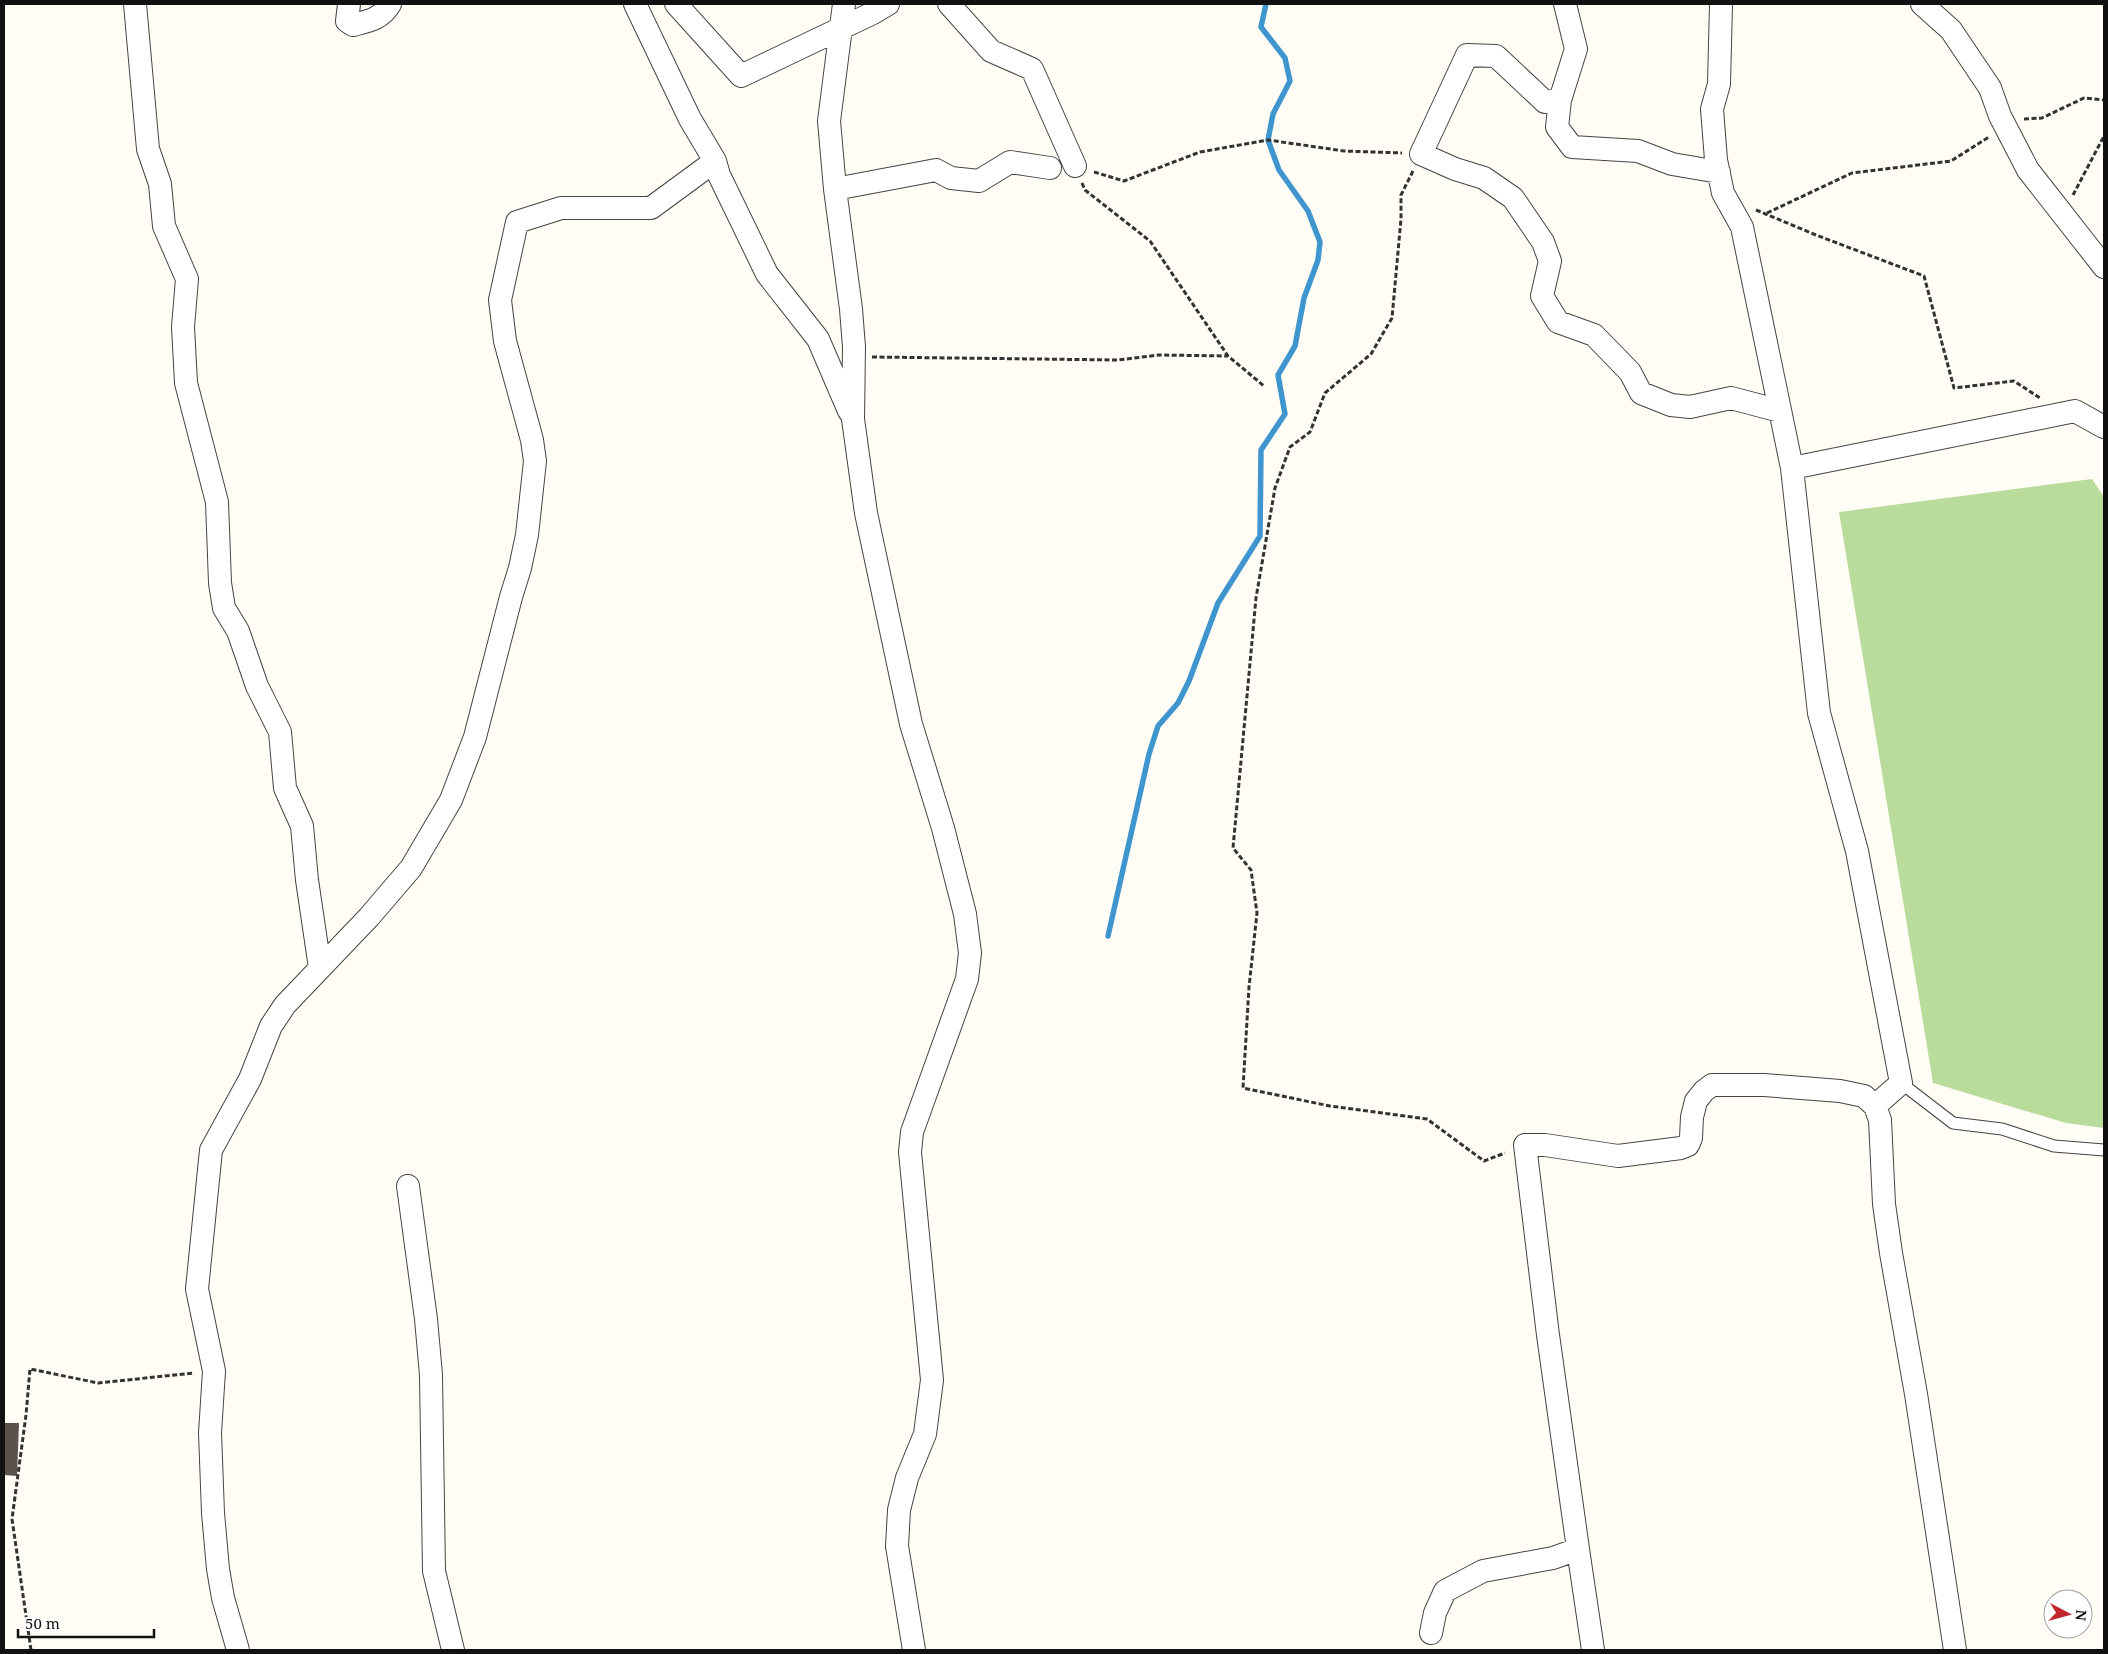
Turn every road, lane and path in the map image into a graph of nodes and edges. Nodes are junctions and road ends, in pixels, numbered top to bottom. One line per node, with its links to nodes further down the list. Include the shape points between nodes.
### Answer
1 (135, 4): 35 (street, via 148,149 160,184 164,226 187,279 183,327 186,383 217,502 224,608 238,631 257,686 280,732 285,788 302,826)
2 (349, 4): 3 (street, via 347,21 353,25 374,20)
3 (390, 4)
4 (635, 4): 18 (street, via 690,119)
5 (676, 4): 12 (street, via 741,76)
6 (844, 4): 12 (street)
7 (888, 4): 12 (street)
8 (949, 4): 19 (street, via 991,51 1032,69)
9 (1565, 4): 13 (street, via 1576,50)
10 (1720, 4): 21 (street, via 1719,84 1712,109)
11 (1922, 4): 15 (street, via 1951,30 1990,88)
12 (841, 28): 22 (street, via 829,121)
13 (1560, 100): 17 (street, via 1545,102 1496,56 1467,54); 21 (street, via 1558,127 1572,147 1638,151 1672,164)
14 (2104, 100): 15 (path, via 2084,98 2042,118)
15 (2003, 121): 24 (path, via 1951,161 1852,173); 25 (street, via 2028,170)
16 (2104, 136): 25 (path)
17 (1421, 154): 19 (path, via 1344,151 1268,140 1200,152 1124,181); 30 (street, via 1484,178 1513,198 1543,242 1550,261 1542,296 1558,322 1594,335 1630,372 1641,393 1671,404 1690,406 1731,398); 38 (path, via 1401,195 1392,318 1371,354 1324,393 1310,432 1290,447 1275,488 1256,598 1232,848 1251,870 1257,913 1243,1088 1330,1106 1427,1119 1484,1161)
18 (715, 161): 32 (street, via 767,274 818,339); 35 (street, via 651,208 561,208 517,222 500,300 505,342 535,461 520,568 475,737 451,800 411,868)
19 (1076, 166): 27 (path, via 1085,190 1150,241)
20 (1050, 168): 22 (street, via 1010,162 979,181 951,178 936,170)
21 (1719, 172): 23 (street)
22 (835, 189): 28 (street)
23 (1727, 200): 24 (path); 30 (street, via 1742,227)
24 (1767, 214): 31 (path, via 1924,276 1954,388 2014,380)
25 (2062, 214): 26 (street)
26 (2104, 267)
27 (1228, 356): 28 (path, via 1159,355 1118,360); 29 (path)
28 (854, 357): 32 (street)
29 (1264, 386)
30 (1780, 411): 34 (street)
31 (2062, 413): 33 (street, via 2075,411); 34 (street)
32 (853, 419): 47 (street, via 866,513 911,724 943,828 965,914 970,953 967,979 912,1132 910,1152 932,1380 925,1434 899,1510 897,1546)
33 (2104, 427)
34 (1792, 468): 36 (street, via 1819,713 1856,851)
35 (320, 968): 41 (street, via 284,1005 271,1026 250,1079 211,1150 197,1288)
36 (1901, 1083): 37 (street); 39 (lane, via 1953,1123 2002,1128 2054,1146)
37 (1875, 1106): 38 (street, via 1864,1096 1840,1092 1764,1085 1712,1085 1696,1101 1691,1138 1688,1145 1681,1148 1618,1156); 49 (street, via 1880,1120 1884,1204 1891,1253)
38 (1525, 1145): 42 (street)
39 (2104, 1150)
40 (408, 1186): 46 (street, via 431,1375 434,1571)
41 (214, 1371): 44 (path, via 98,1383 30,1369 12,1519); 45 (street, via 210,1433 213,1513 222,1598)
42 (1578, 1549): 43 (street, via 1554,1558 1483,1571 1445,1591 1435,1613); 48 (street)
43 (1431, 1633)
44 (31, 1650)
45 (238, 1650)
46 (453, 1650)
47 (914, 1650)
48 (1593, 1650)
49 (1955, 1650)

